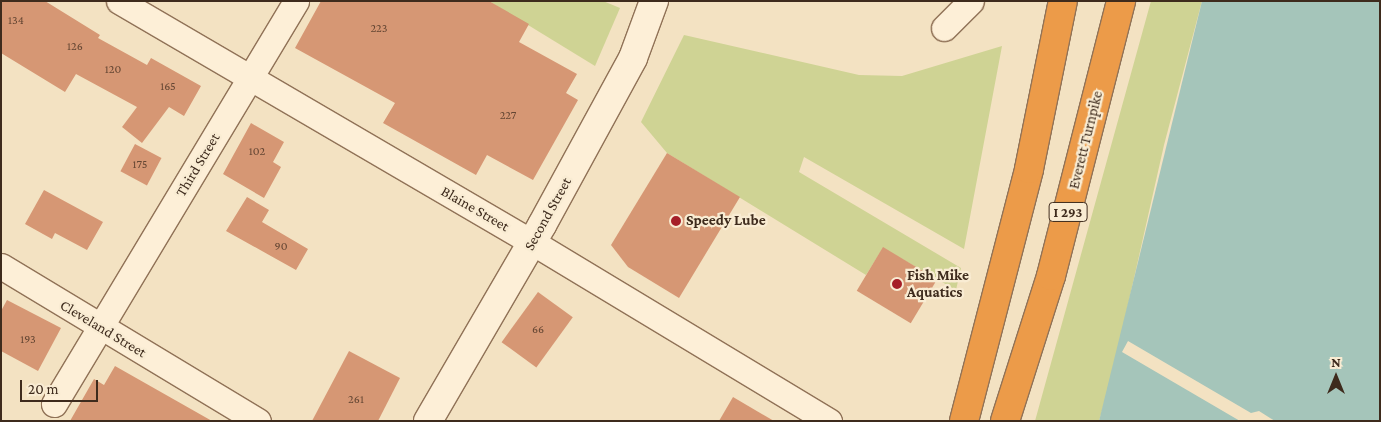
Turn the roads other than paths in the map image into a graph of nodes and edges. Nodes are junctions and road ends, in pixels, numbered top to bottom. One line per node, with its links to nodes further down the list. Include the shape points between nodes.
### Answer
1 (119, 1): 8 (street, Blaine Street)
2 (296, 1): 8 (street, Third Street)
3 (654, 1): 9 (main road, Second Street, via 633,58)
4 (971, 1): 7 (street)
5 (1064, 1): 16 (highway, via 1024,188)
6 (1121, 1): 17 (highway, Everett Turnpike / I 293, via 1051,276)
7 (944, 28)
8 (250, 78): 9 (street, Blaine Street); 11 (street, Third Street)
9 (532, 242): 14 (main road, Second Street); 15 (street, Blaine Street)
10 (1, 266): 11 (street, Cleveland Street)
11 (100, 328): 12 (street, Third Street); 13 (street, Cleveland Street)
12 (54, 404)
13 (258, 421)
14 (428, 421)
15 (829, 421)
16 (964, 421)
17 (1005, 421)

